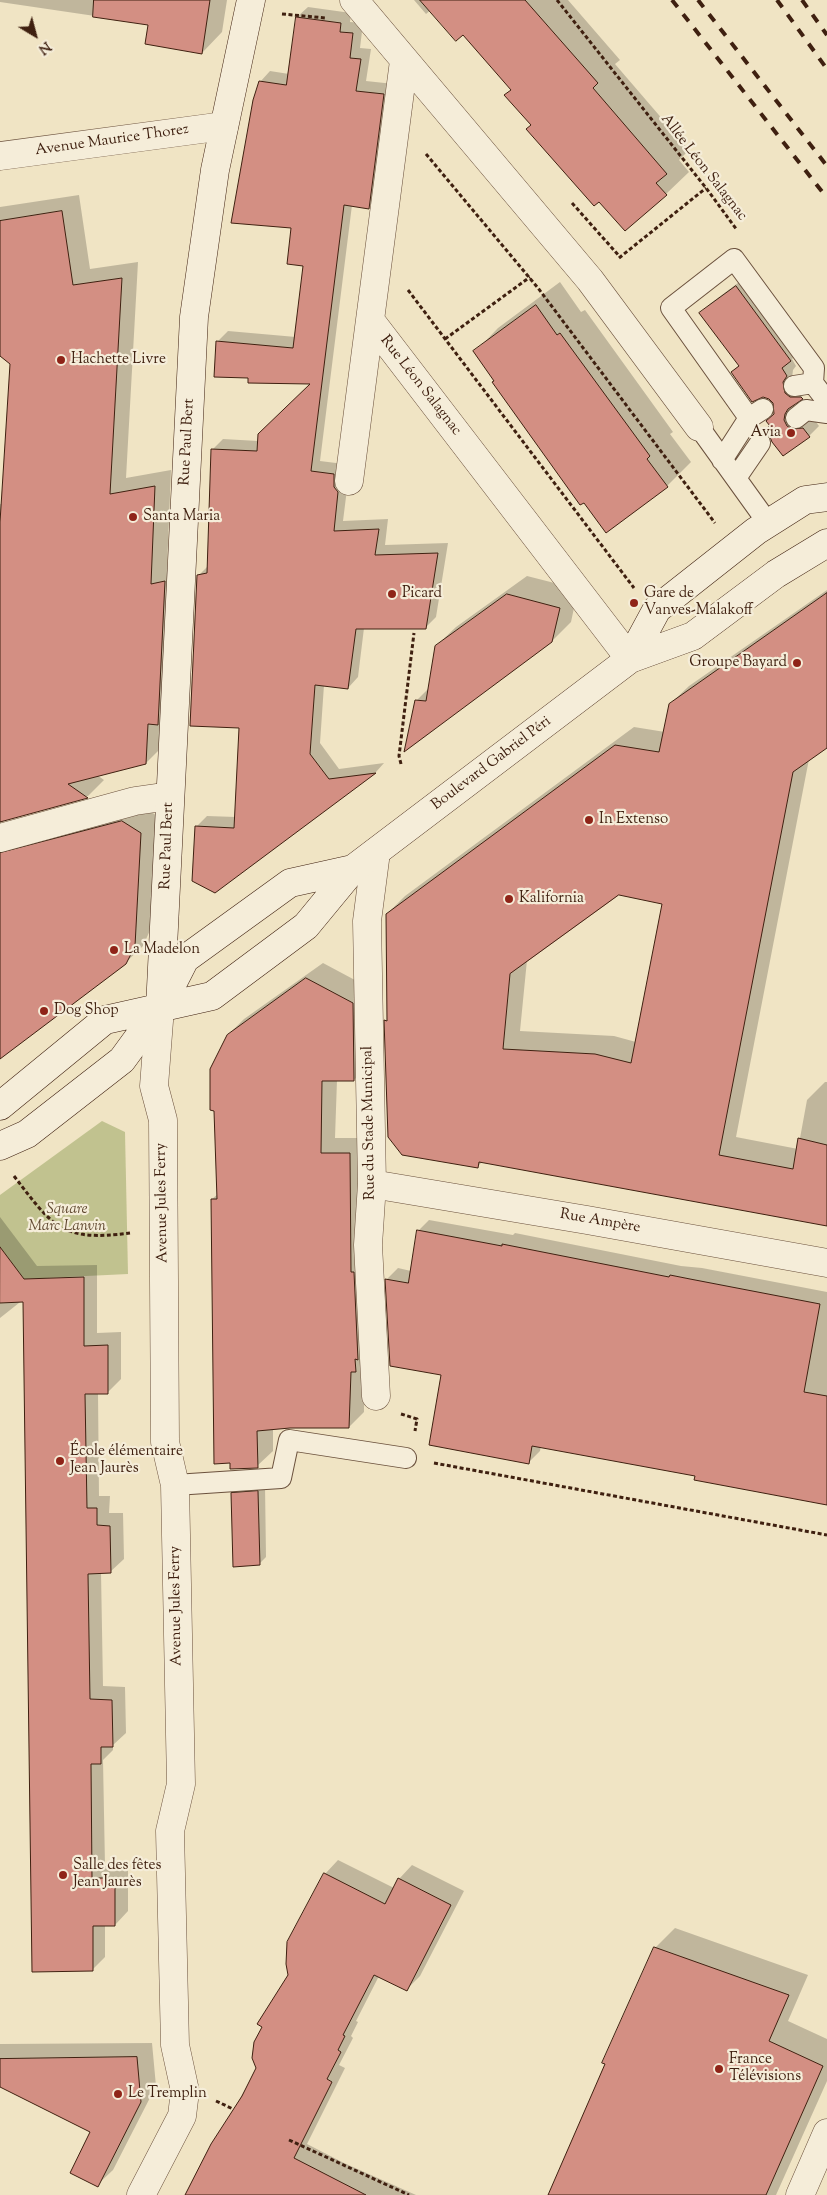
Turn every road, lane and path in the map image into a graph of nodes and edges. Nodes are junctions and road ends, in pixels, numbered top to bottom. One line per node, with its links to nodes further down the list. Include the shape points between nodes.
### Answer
1 (251, 0): 6 (street, Rue Paul Bert)
2 (557, 0): 9 (path, Allée Léon Salagnac)
3 (364, 12): 4 (path, via 350,28 342,20); 5 (street)
4 (275, 13)
5 (404, 61): 12 (street); 14 (street, Rue Léon Salagnac)
6 (224, 126): 8 (street, Avenue Maurice Thorez); 32 (street, Rue Paul Bert, via 214,170 194,317)
7 (421, 149): 11 (path)
8 (0, 156)
9 (706, 188): 10 (path, Allée Léon Salagnac); 12 (path)
10 (741, 235)
11 (530, 278): 15 (path); 26 (path)
12 (590, 280): 19 (street)
13 (405, 287): 15 (path)
14 (370, 320): 23 (street); 30 (street, Rue Léon Salagnac)
15 (444, 338): 28 (path)
16 (827, 401): 21 (lane, via 804,385 814,368 734,259 671,308 756,413)
17 (827, 413): 18 (lane, via 806,410)
18 (796, 418)
19 (698, 427): 21 (lane)
20 (760, 443): 22 (lane)
21 (722, 460): 22 (lane)
22 (736, 478): 25 (lane)
23 (349, 480)
24 (827, 497): 25 (street, Boulevard Gabriel Péri, via 805,500)
25 (768, 523): 30 (street, Boulevard Gabriel Péri, via 657,609)
26 (719, 530)
27 (827, 543): 30 (street, Boulevard Gabriel Péri, via 776,574 693,636)
28 (640, 595)
29 (414, 633): 31 (path, via 399,756)
30 (630, 659): 34 (street, Boulevard Gabriel Péri)
31 (401, 764)
32 (170, 796): 33 (street, via 135,801); 36 (street, Rue Paul Bert)
33 (0, 838)
34 (376, 852): 35 (street, Boulevard Gabriel Péri); 40 (street, Rue du Stade Municipal, via 367,921)
35 (353, 868): 36 (street, Boulevard Gabriel Péri, via 306,926 212,996); 36 (street, Boulevard Gabriel Péri, via 290,883 255,907 185,959)
36 (160, 1008): 37 (street, Boulevard Gabriel Péri, via 105,1020); 38 (street, Boulevard Gabriel Péri, via 122,1060 27,1134); 45 (street, Avenue Jules Ferry, via 154,1086 162,1120 165,1442)
37 (0, 1106)
38 (0, 1146)
39 (14, 1176): 41 (path, via 35,1205 58,1227 82,1236)
40 (372, 1184): 42 (street, Rue Ampère); 43 (street, Rue du Stade Municipal, via 368,1245)
41 (134, 1233)
42 (827, 1263)
43 (376, 1396)
44 (406, 1458): 45 (lane, via 288,1440 281,1478); 46 (path)
45 (175, 1485): 51 (street, Avenue Jules Ferry, via 181,1784 170,1831 175,2045 185,2091 182,2116)
46 (827, 1535)
47 (217, 2101): 48 (path)
48 (232, 2110)
49 (827, 2133): 53 (street)
50 (289, 2140): 52 (path)
51 (141, 2195)
52 (409, 2195)
53 (800, 2195)

